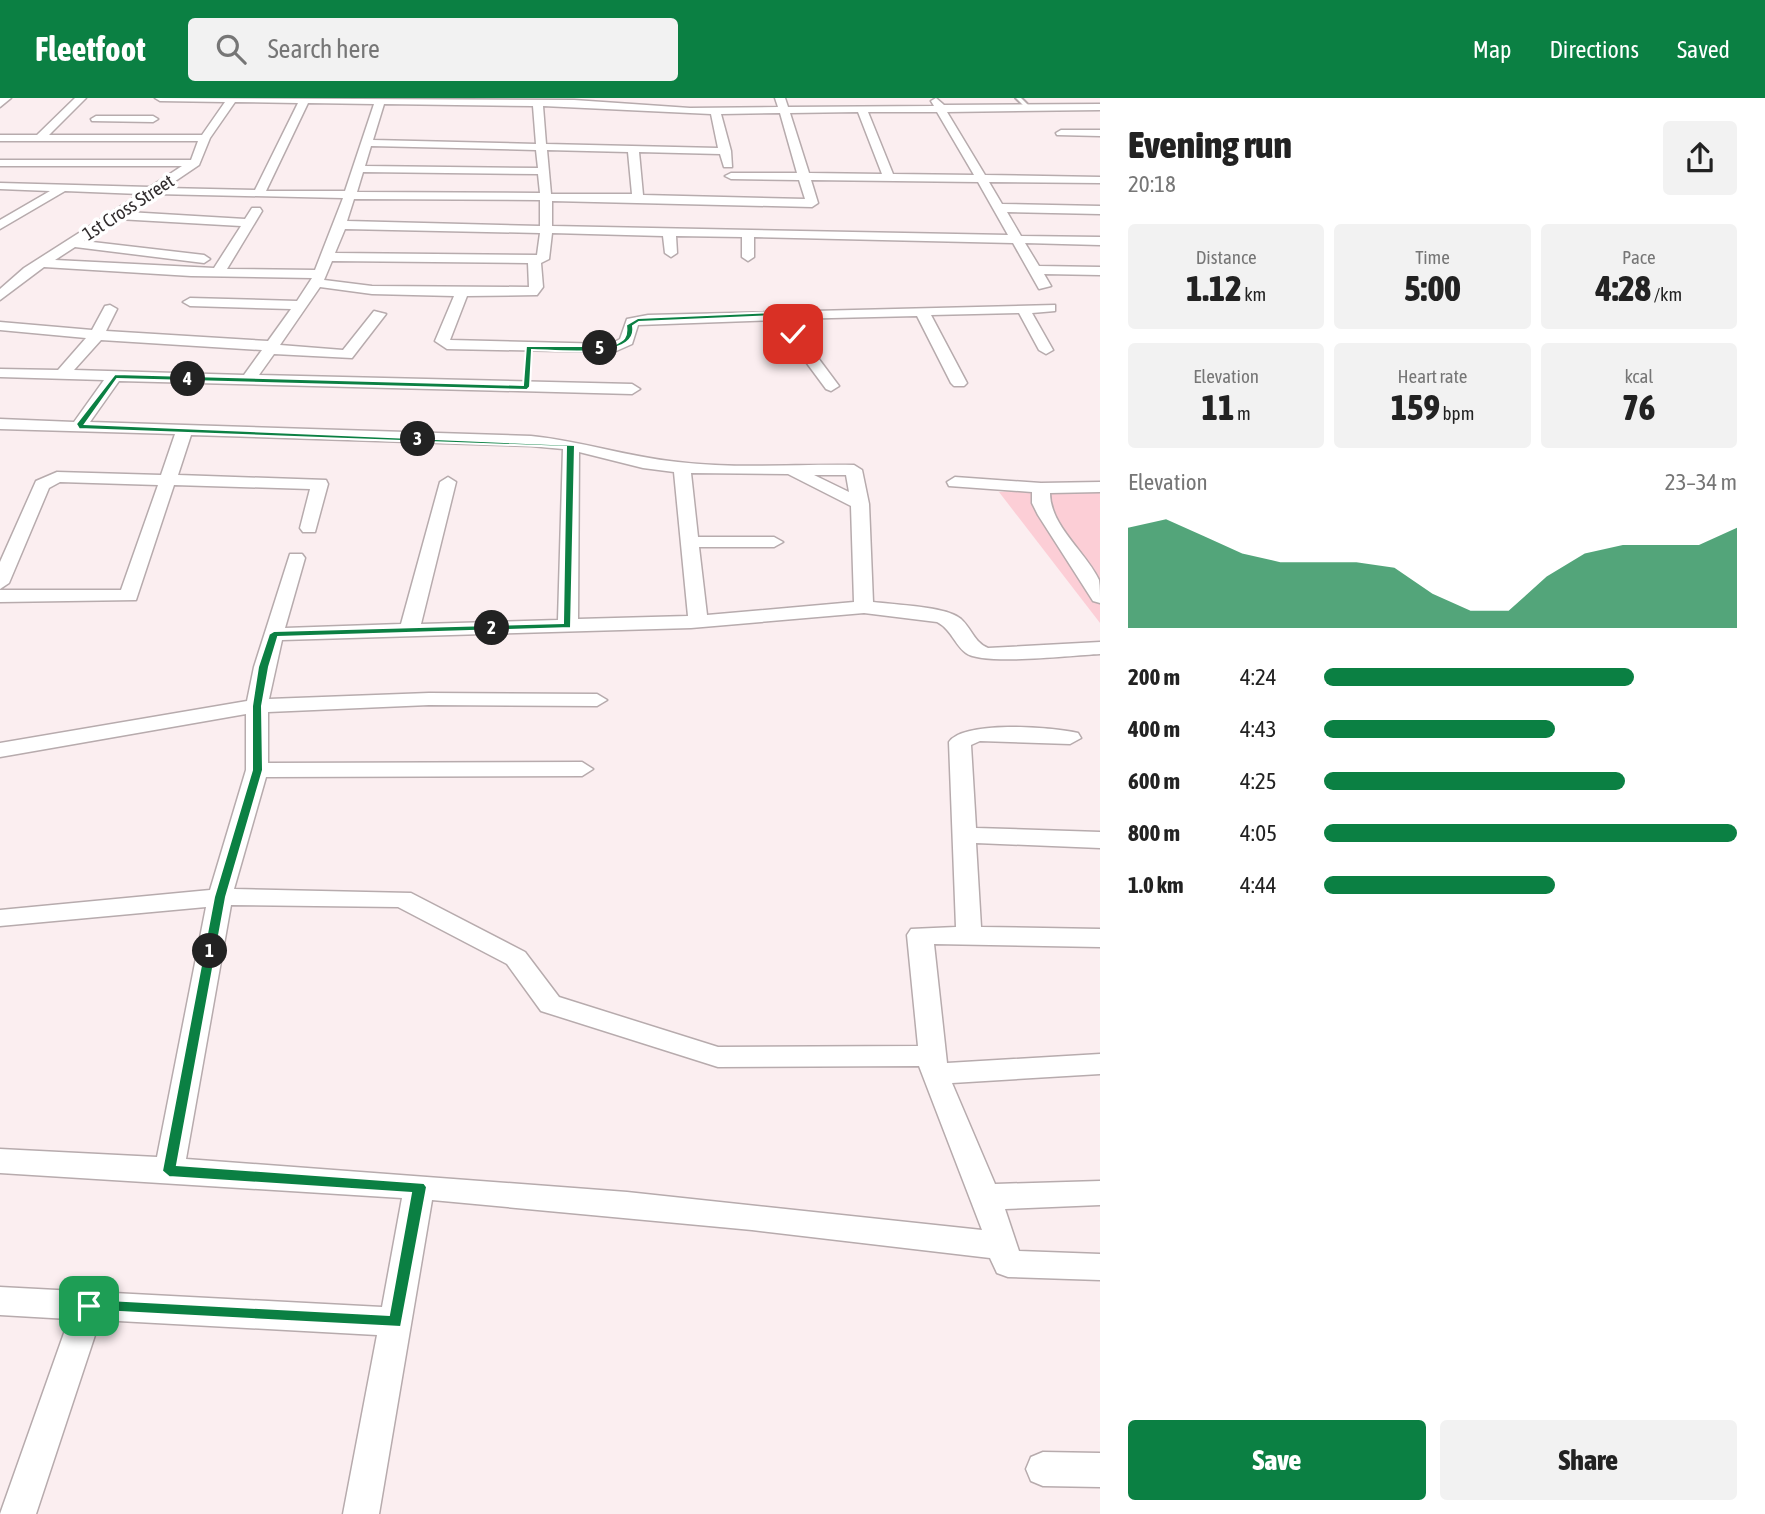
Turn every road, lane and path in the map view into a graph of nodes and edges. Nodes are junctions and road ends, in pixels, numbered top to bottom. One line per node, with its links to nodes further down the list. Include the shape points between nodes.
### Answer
1 (6, 98): 16 (street)
2 (81, 98): 29 (street)
3 (160, 98): 4 (street)
4 (166, 98): 10 (street); 25 (street)
5 (707, 98): 23 (street)
6 (780, 98): 22 (street)
7 (934, 98): 21 (street)
8 (1018, 98): 19 (lane)
9 (1056, 98): 17 (street)
10 (233, 99): 11 (street); 31 (street, 1st Cross Street)
11 (305, 99): 12 (street); 48 (street)
12 (381, 99): 14 (street); 32 (street)
13 (574, 101): 14 (street); 15 (street)
14 (538, 103): 33 (street)
15 (633, 103): 23 (street)
16 (0, 104)
17 (1065, 107): 18 (street); 19 (street)
18 (1100, 107)
19 (1029, 108): 21 (street)
20 (862, 109): 21 (street); 22 (street); 42 (street)
21 (941, 109): 43 (street)
22 (783, 110): 23 (street); 41 (street)
23 (711, 111): 35 (street)
24 (96, 119): 25 (street)
25 (153, 119): 30 (street)
26 (1061, 133): 27 (street)
27 (1100, 133)
28 (0, 138): 29 (street)
29 (40, 138): 30 (street)
30 (142, 138): 31 (street)
31 (205, 138): 37 (street, 1st Cross Street)
32 (365, 143): 33 (street); 38 (street)
33 (540, 147): 34 (street); 39 (street)
34 (633, 149): 35 (street); 51 (street)
35 (726, 151): 40 (street)
36 (0, 163): 37 (street)
37 (195, 163): 47 (street, 1st Cross Street)
38 (356, 169): 39 (street); 49 (street)
39 (544, 171): 50 (street)
40 (731, 176): 41 (street); 52 (street)
41 (804, 177): 42 (street); 52 (street, via 812,203)
42 (889, 177): 43 (street)
43 (983, 178): 44 (street); 53 (street)
44 (1100, 180)
45 (0, 186): 46 (street)
46 (63, 188): 47 (street); 57 (street)
47 (156, 191): 48 (street); 55 (street, 1st Cross Street)
48 (263, 194): 49 (street); 56 (street)
49 (349, 194): 50 (street); 58 (street)
50 (548, 197): 51 (street); 59 (street)
51 (638, 198): 52 (street)
52 (736, 199)
53 (1000, 208): 54 (street); 63 (street)
54 (1100, 210)
55 (118, 215): 56 (street); 65 (street, 1st Cross Street)
56 (249, 223): 72 (street)
57 (0, 225)
58 (340, 225): 59 (street); 68 (street)
59 (548, 229): 60 (street); 70 (street, via 543,259)
60 (669, 232): 61 (street); 66 (street)
61 (748, 234): 62 (street, via 833,241); 69 (street)
62 (926, 238): 63 (street); 67 (street)
63 (1019, 240): 64 (street); 73 (street)
64 (1100, 241)
65 (73, 243): 71 (street, 1st Cross Street); 72 (street)
66 (671, 253)
67 (932, 253)
68 (327, 257): 70 (street); 75 (street)
69 (748, 257)
70 (534, 259): 77 (street, via 536,287 532,292)
71 (42, 263): 72 (street); 78 (street, 1st Cross Street)
72 (221, 267): 75 (street)
73 (1036, 270): 74 (street); 76 (street)
74 (1100, 271)
75 (318, 279): 77 (street, via 372,290); 80 (street)
76 (1044, 286)
77 (461, 294): 91 (street, via 442,341)
78 (0, 296)
79 (190, 302): 80 (street)
80 (301, 305): 89 (street)
81 (1049, 308): 83 (street)
82 (110, 309): 88 (street)
83 (1023, 309): 84 (street); 90 (street)
84 (922, 312): 86 (street); 96 (street)
85 (379, 314): 89 (street, via 347,355)
86 (778, 314): 91 (street, via 638,320 630,325 629,338 614,348); 97 (street)
87 (0, 326): 88 (street)
88 (97, 335): 89 (street); 93 (street)
89 (271, 348): 95 (street)
90 (1046, 350)
91 (528, 367): 95 (street); 98 (street)
92 (0, 373): 93 (street)
93 (61, 375): 94 (street)
94 (115, 376): 95 (street); 100 (street)
95 (248, 380)
96 (959, 383)
97 (831, 386)
98 (632, 389)
99 (0, 424): 100 (street)
100 (79, 426): 101 (street)
101 (186, 428): 102 (street); 105 (street)
102 (570, 445): 104 (street); 120 (street)
103 (785, 467): 104 (street); 110 (street); 110 (street, via 854,470)
104 (681, 468): 112 (street)
105 (167, 481): 111 (street, via 320,484); 115 (street, via 69,476 47,480); 116 (street, via 129,596)
106 (448, 482): 121 (street)
107 (955, 482): 109 (street)
108 (1100, 487): 109 (street)
109 (1041, 488): 117 (street, via 1041,503)
110 (860, 504): 118 (street)
111 (309, 528)
112 (690, 542): 113 (street); 119 (street)
113 (774, 542)
114 (296, 558): 122 (street)
115 (0, 583)
116 (0, 596)
117 (1100, 597)
118 (864, 607): 119 (street); 123 (street, via 942,617 954,623 973,649 985,654)
119 (698, 621): 120 (street)
120 (568, 626): 121 (street)
121 (409, 631): 122 (street)
122 (274, 634): 125 (street)
123 (1100, 648)
124 (597, 700): 125 (street, via 429,699)
125 (257, 706): 127 (street); 129 (street)
126 (1070, 738): 130 (street, via 976,734 960,742)
127 (0, 750)
128 (582, 769): 129 (street)
129 (257, 770): 132 (street)
130 (963, 835): 131 (street); 134 (street)
131 (1100, 840)
132 (220, 897): 133 (street); 137 (street, via 402,899 516,958 550,1004 718,1057); 139 (street)
133 (0, 918)
134 (970, 936): 135 (street); 137 (street, via 920,935)
135 (1100, 938)
136 (1100, 1064): 137 (street)
137 (933, 1065): 142 (street)
138 (0, 1161): 139 (street)
139 (169, 1171): 140 (street)
140 (419, 1187): 143 (street, via 766,1216); 147 (street)
141 (1100, 1193): 142 (street)
142 (986, 1197): 143 (street)
143 (1003, 1246): 144 (street, via 1009,1264)
144 (1100, 1267)
145 (0, 1301): 146 (street)
146 (89, 1306): 147 (street); 150 (street)
147 (395, 1322): 151 (street)
148 (1044, 1469): 149 (street)
149 (1100, 1470)
150 (18, 1514)
151 (361, 1514)

